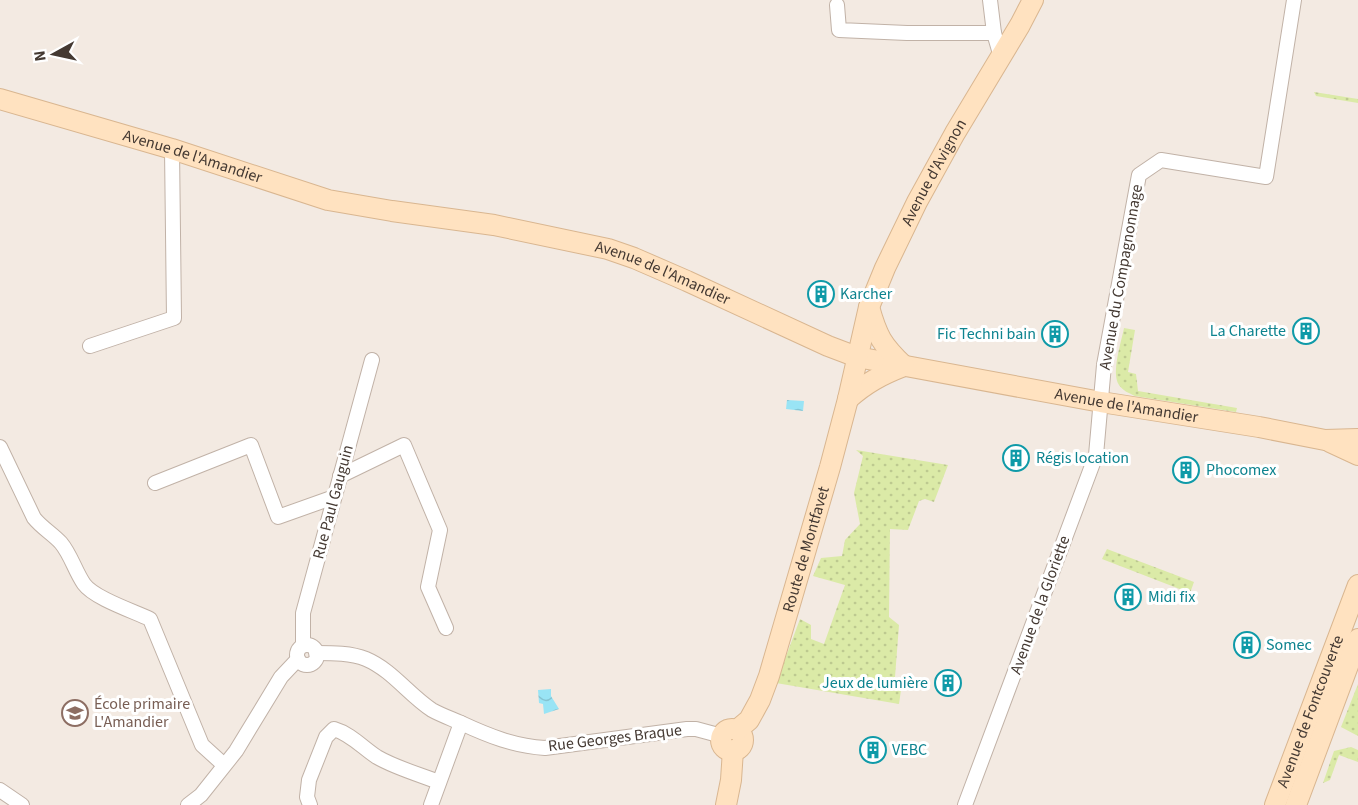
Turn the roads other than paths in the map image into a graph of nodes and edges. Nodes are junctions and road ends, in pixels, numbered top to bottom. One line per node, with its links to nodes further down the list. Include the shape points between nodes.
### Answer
1 (990, 0): 5 (street)
2 (1033, 0): 6 (main road, Avenue d'Avignon)
3 (1294, 0): 15 (street, Avenue du Compagnonnage, via 1266,177 1161,160 1139,175 1104,364)
4 (837, 5): 5 (street, via 839,30)
5 (994, 33): 6 (street)
6 (1001, 57): 9 (main road, Avenue d'Avignon, via 916,202)
7 (0, 99): 8 (main road, Avenue de l'Amandier)
8 (172, 149): 10 (street, via 174,318); 11 (main road, Avenue de l'Amandier, via 328,200 494,225 608,249)
9 (869, 307): 11 (main road, Avenue d'Avignon); 13 (main road, via 881,341)
10 (90, 346)
11 (856, 357): 13 (main road, Avenue de l'Amandier); 14 (main road, Route de Montfavet)
12 (372, 360): 20 (street, Rue Paul Gauguin)
13 (904, 366): 14 (main road, via 868,382); 15 (main road, Avenue de l'Amandier)
14 (848, 399): 30 (main road, Route de Montfavet, via 769,676 749,720)
15 (1101, 402): 17 (main road, Avenue de l'Amandier); 39 (street, Avenue de la Gloriette, via 1096,455)
16 (1358, 439): 17 (main road, Avenue de l'Amandier)
17 (1325, 440): 19 (main road, Avenue de l'Amandier)
18 (0, 447): 31 (street, via 34,518 67,551 85,585 150,619 202,745)
19 (1358, 455)
20 (340, 476): 22 (street, Rue Paul Gauguin); 24 (street, via 404,445 440,530 428,587)
21 (155, 483): 22 (street, via 251,445 278,517)
22 (334, 497): 26 (street, Rue Paul Gauguin, via 303,613)
23 (1358, 585): 40 (main road, Avenue de Fontcouverte)
24 (446, 628)
25 (1358, 639): 41 (main road, Avenue de Fontcouverte)
26 (303, 645): 27 (street, via 310,645); 28 (street, via 297,652)
27 (316, 653): 28 (street, via 311,663); 29 (street, Rue Georges Braque, via 366,659 434,711)
28 (298, 659): 31 (street, via 281,677)
29 (461, 723): 30 (street, Rue Georges Braque, via 526,747 545,748 687,729); 32 (street)
30 (730, 739): 38 (main road, via 731,780)
31 (224, 765): 35 (street)
32 (439, 782): 36 (street, via 377,757 334,729 326,737 309,780); 37 (street)
33 (0, 790): 34 (street)
34 (21, 805)
35 (188, 805)
36 (310, 805)
37 (431, 805)
38 (726, 805)
39 (965, 805)
40 (1275, 805)
41 (1296, 805)

